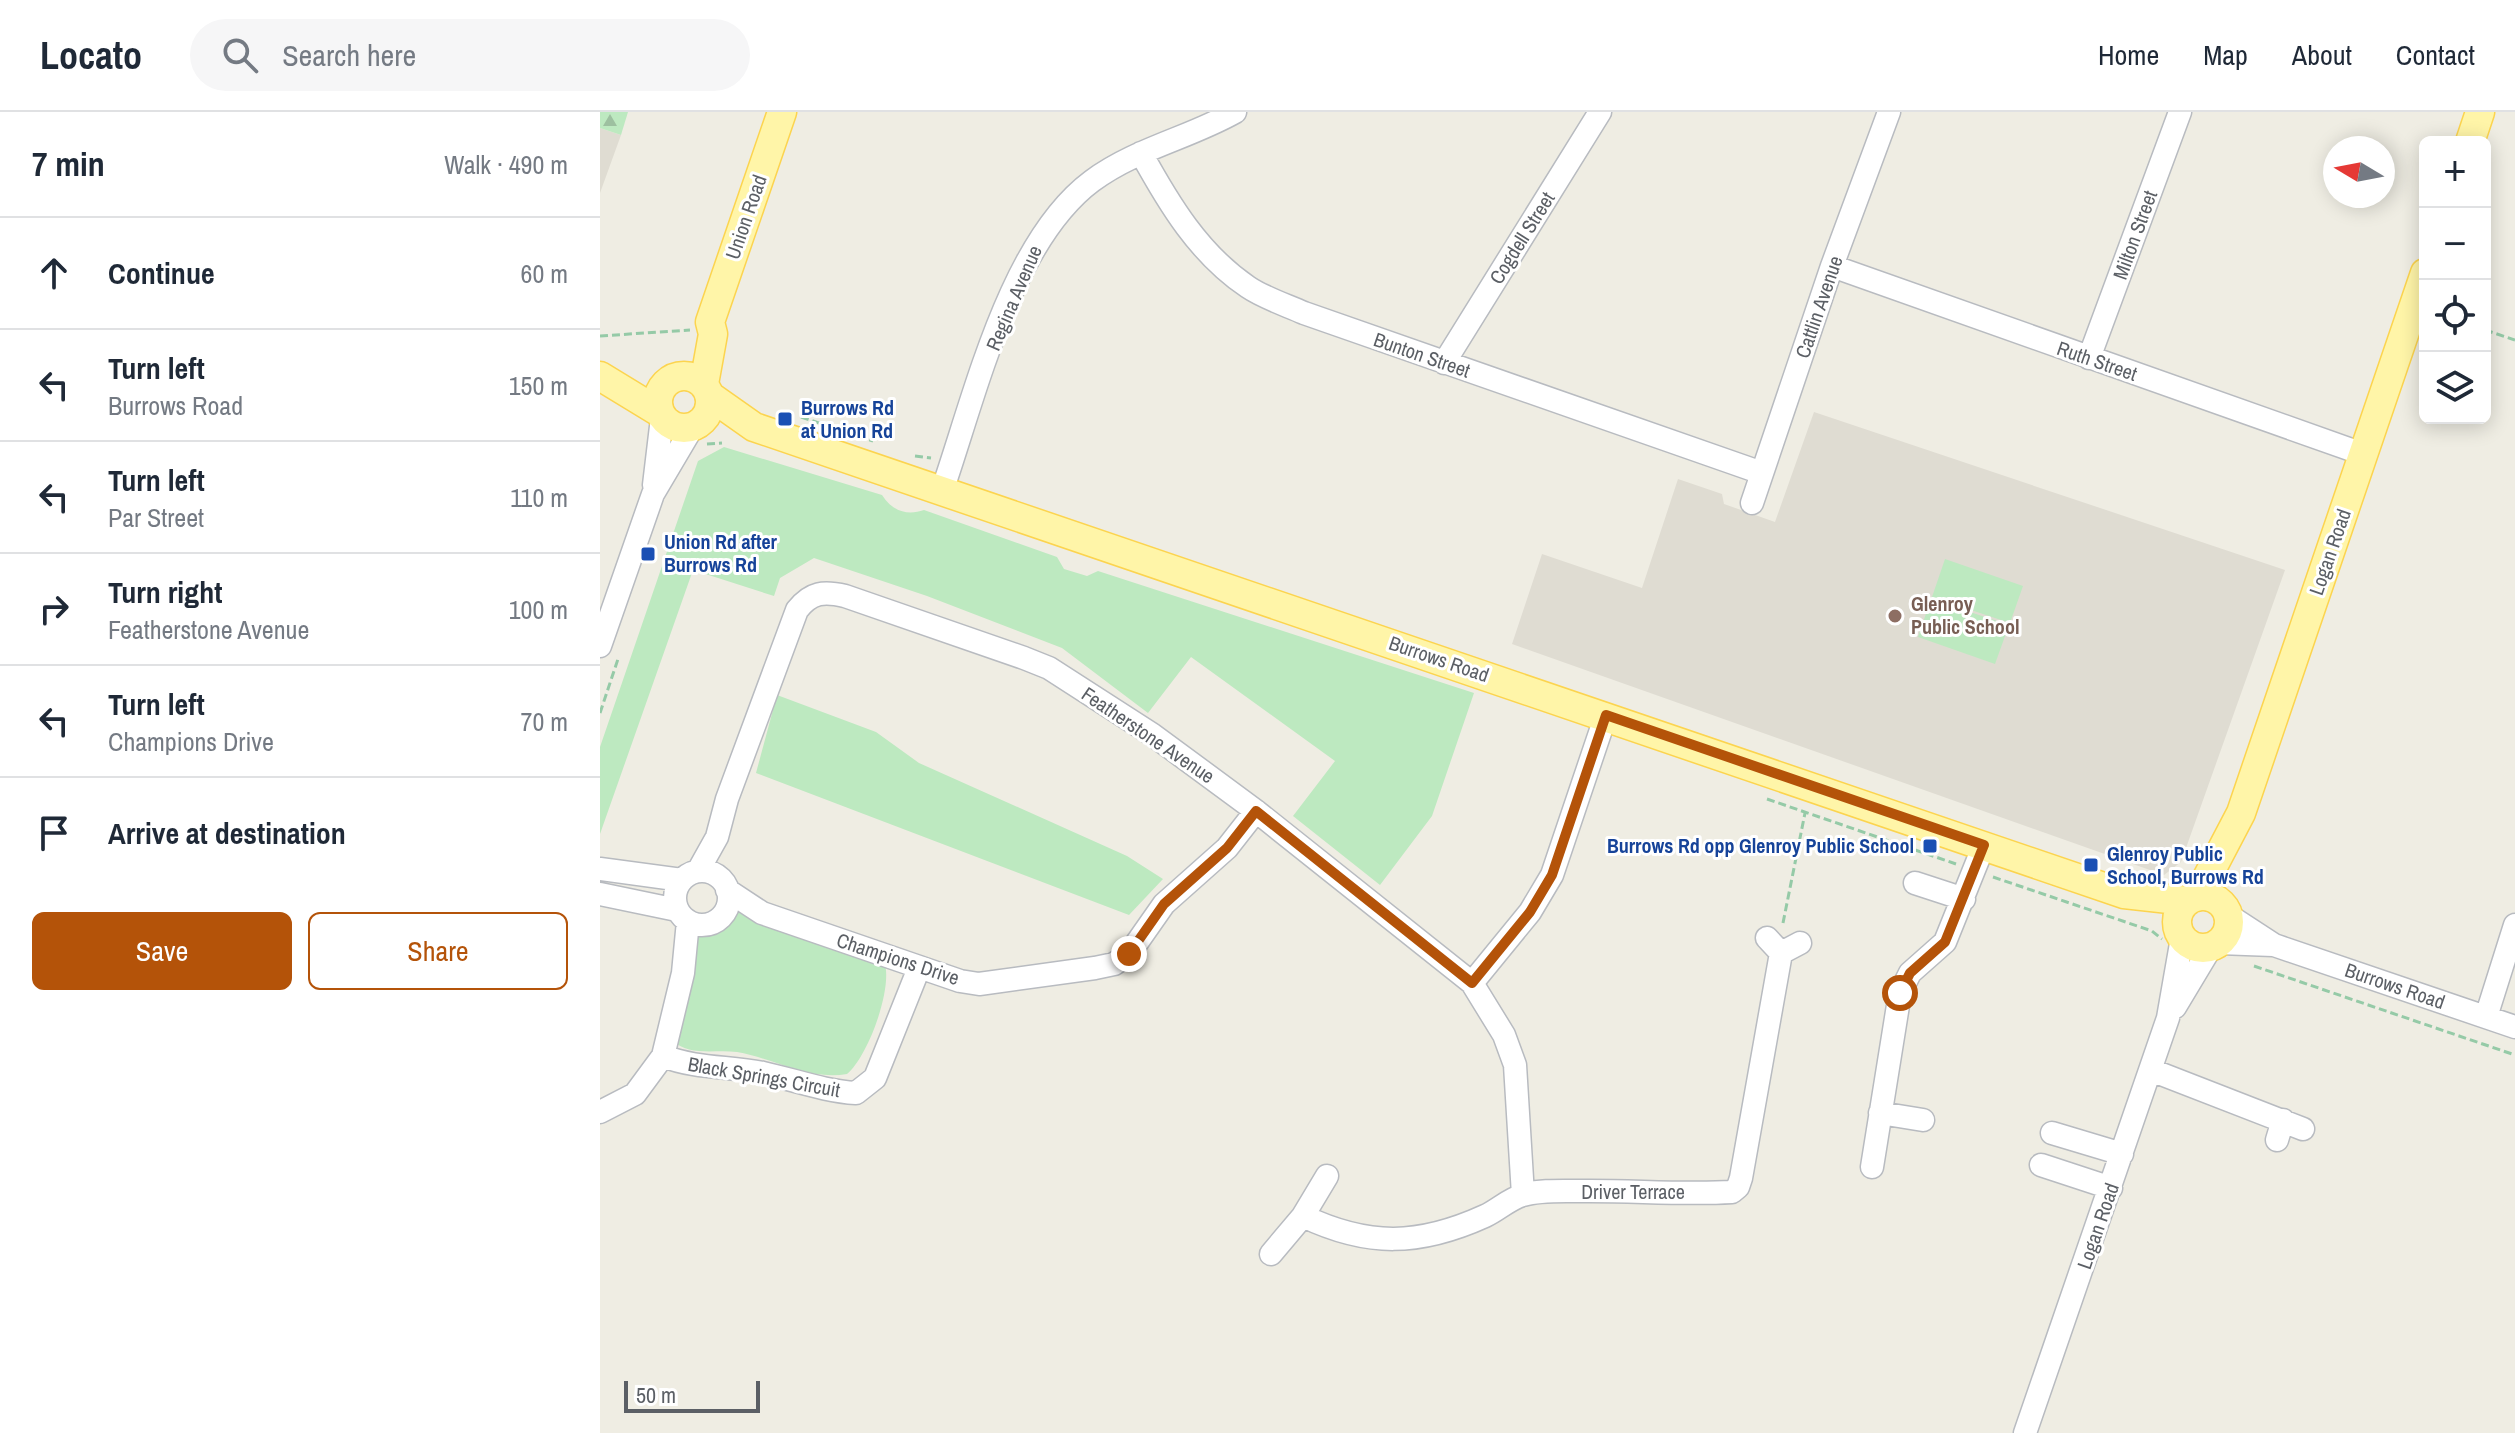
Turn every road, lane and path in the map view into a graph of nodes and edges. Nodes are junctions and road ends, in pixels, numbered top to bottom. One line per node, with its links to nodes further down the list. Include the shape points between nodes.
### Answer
1 (782, 112): 11 (main road, Union Road)
2 (1235, 112): 8 (street, Regina Avenue)
3 (1600, 112): 16 (street, Cogdell Street)
4 (1889, 112): 9 (street, Cattlin Avenue)
5 (2180, 112): 15 (street, Milton Street)
6 (2480, 112): 7 (main road)
7 (2472, 136)
8 (1141, 153): 16 (street, Bunton Street, via 1167,202 1203,249 1249,288); 27 (street, Regina Avenue, via 1091,182 1044,230 1005,309)
9 (1832, 266): 15 (street, Ruth Street); 26 (street, Cattlin Avenue)
10 (2423, 280): 23 (main road, Logan Road)
11 (704, 326): 13 (path); 18 (main road, Union Road)
12 (2491, 332): 14 (path)
13 (600, 336)
14 (2515, 340)
15 (2089, 358): 23 (street, Ruth Street)
16 (1444, 363): 26 (street, Bunton Street)
17 (600, 374): 18 (main road, Burrows Road); 20 (main road, Burrows Road)
18 (693, 405): 20 (main road, via 658,396); 22 (path, via 713,441); 27 (main road, Burrows Road); 28 (street, Union Road)
19 (790, 414): 21 (path)
20 (660, 415): 28 (street, Union Road)
21 (876, 442)
22 (722, 443)
23 (2363, 454): 44 (main road, Logan Road, via 2234,831)
24 (913, 455): 25 (path)
25 (931, 458)
26 (1762, 473): 29 (street, Cattlin Avenue)
27 (942, 491): 32 (main road, Burrows Road)
28 (653, 494): 30 (street, Union Road)
29 (1752, 503)
30 (610, 651): 31 (path)
31 (600, 713)
32 (1606, 715): 36 (main road, Burrows Road); 51 (street, via 1552,875 1530,912)
33 (1256, 811): 35 (street, Featherstone Avenue, via 1049,668 826,591 806,599 797,610); 50 (street, Champions Drive, via 1227,848 1164,904 1129,954 1114,964 979,984); 51 (street, Featherstone Avenue)
34 (1805, 812): 49 (path, via 1781,935)
35 (717, 837): 38 (street, Featherstone Avenue); 40 (street, Featherstone Avenue)
36 (1984, 845): 42 (street); 44 (main road, Burrows Road)
37 (600, 869): 38 (street)
38 (690, 876): 40 (street, Champions Drive); 45 (street, Featherstone Avenue, via 675,894)
39 (1915, 883): 42 (street)
40 (724, 884): 43 (street, Champions Drive); 45 (street, Featherstone Avenue, via 727,908)
41 (600, 894): 45 (street, Champions Drive)
42 (1964, 899): 58 (street, via 1945,942 1904,981)
43 (762, 913): 45 (street, Champions Drive); 50 (street, Champions Drive)
44 (2199, 914): 47 (main road, via 2228,931); 48 (street, Burrows Road); 53 (street, Logan Road)
45 (698, 918): 55 (street, Black Springs Circuit)
46 (2515, 925): 52 (street)
47 (2215, 945): 48 (street, Burrows Road); 53 (street, Logan Road)
48 (2274, 945): 52 (street, Burrows Road)
49 (1785, 946): 67 (street, Driver Terrace, via 1738,1187 1723,1192)
50 (919, 968): 55 (street, Black Springs Circuit, via 875,1078 856,1093 760,1073 703,1068)
51 (1472, 983): 67 (street, Featherstone Avenue, via 1500,1027 1515,1065)
52 (2486, 1017): 54 (street, Burrows Road)
53 (2168, 1018): 56 (street, Logan Road)
54 (2515, 1027)
55 (663, 1056): 57 (street, via 635,1094)
56 (2151, 1070): 60 (street); 62 (street, Logan Road)
57 (600, 1112)
58 (1880, 1113): 59 (street); 64 (street)
59 (1923, 1120)
60 (2288, 1130)
61 (2052, 1133): 62 (street)
62 (2122, 1154): 66 (street, Logan Road)
63 (2041, 1165): 66 (street)
64 (1872, 1167)
65 (1327, 1176): 68 (street)
66 (2111, 1188): 70 (street, Logan Road)
67 (1523, 1195): 68 (street, Driver Terrace, via 1485,1216 1415,1238 1384,1241 1351,1236)
68 (1303, 1216): 69 (street)
69 (1271, 1254)
70 (2025, 1433)

